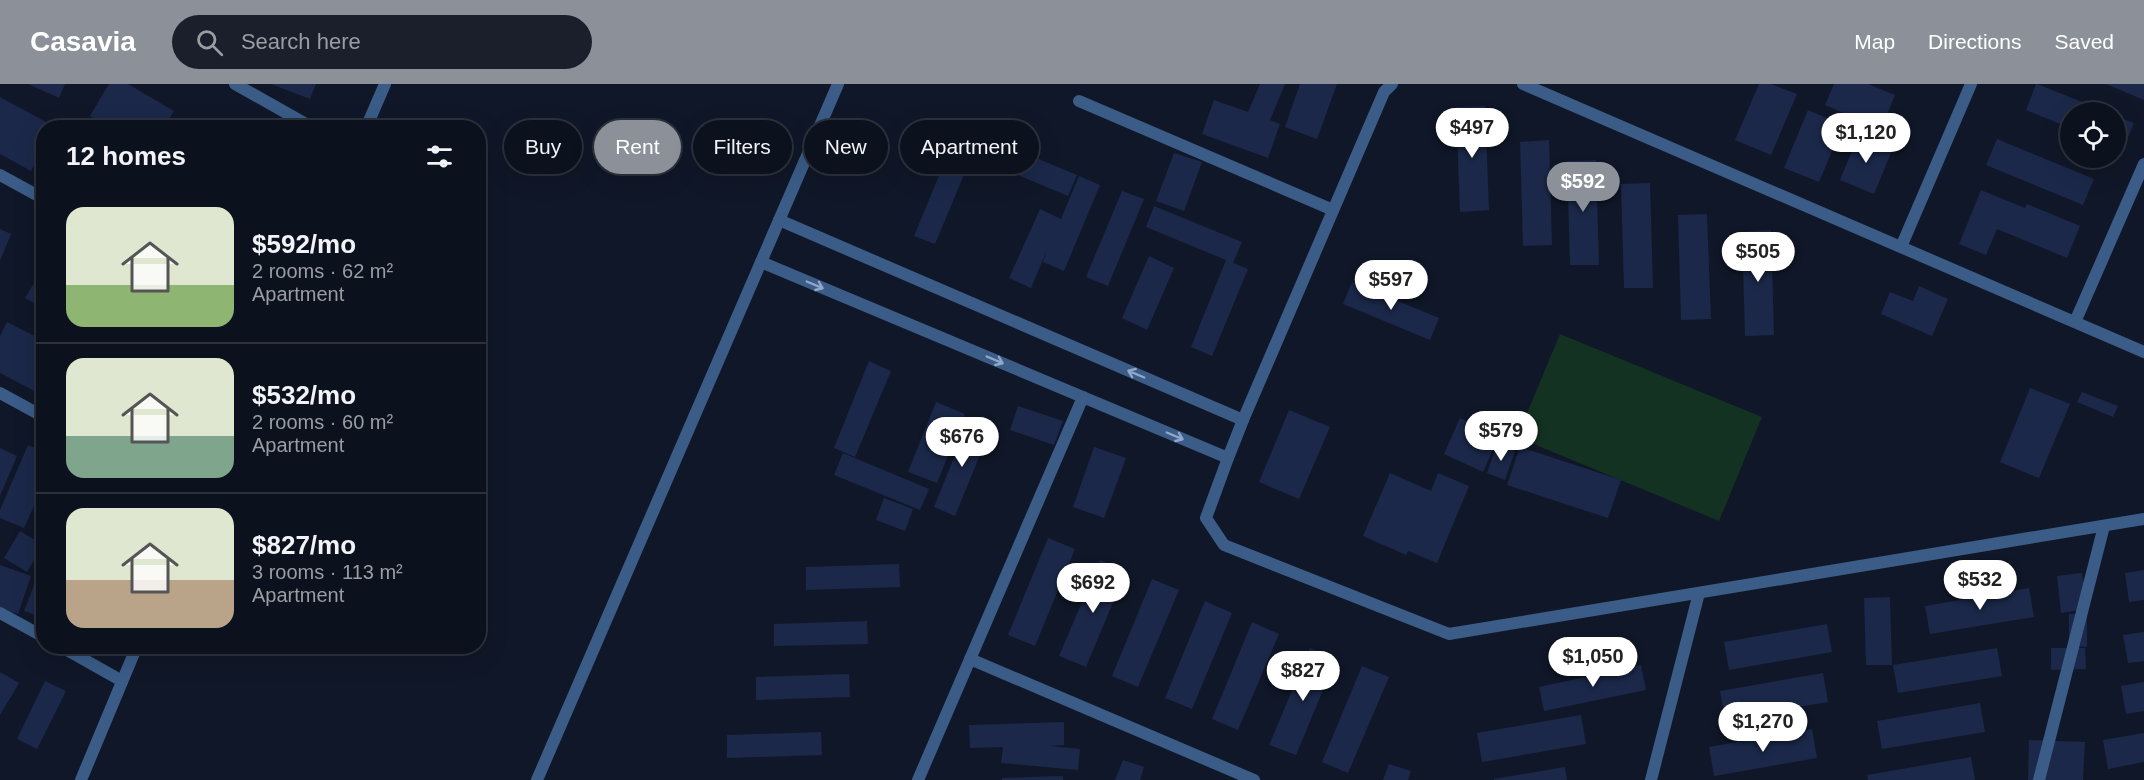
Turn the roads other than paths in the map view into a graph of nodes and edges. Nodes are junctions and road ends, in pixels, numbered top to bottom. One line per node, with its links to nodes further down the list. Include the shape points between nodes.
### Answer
1 (235, 84): 8 (street)
2 (385, 84): 9 (street)
3 (838, 84): 14 (street)
4 (1392, 84): 13 (street, via 1384,92)
5 (1523, 84): 15 (street)
6 (1971, 84): 15 (street)
7 (1079, 101): 13 (street)
8 (299, 120)
9 (369, 120)
10 (2144, 164): 17 (street)
11 (0, 175): 12 (street)
12 (36, 195)
13 (1334, 210): 22 (street)
14 (779, 220): 16 (street); 22 (street, one-way to 14)
15 (1901, 247): 17 (street)
16 (761, 262): 20 (street, one-way to 20); 34 (street)
17 (2075, 322): 18 (street)
18 (2144, 352)
19 (0, 393): 21 (street)
20 (1083, 397): 23 (street, one-way to 23); 31 (street)
21 (36, 413)
22 (1244, 420): 23 (street)
23 (1228, 458): 26 (street, via 1206,518 1224,545 1449,634)
24 (2144, 519): 25 (street)
25 (2104, 526): 26 (street); 38 (street)
26 (1699, 593): 37 (street)
27 (0, 613): 28 (street)
28 (36, 633)
29 (74, 654): 32 (street)
30 (134, 654): 32 (street)
31 (970, 659): 35 (street); 36 (street)
32 (122, 681): 33 (street)
33 (81, 780)
34 (537, 780)
35 (918, 780)
36 (1254, 780)
37 (1651, 780)
38 (2038, 780)

